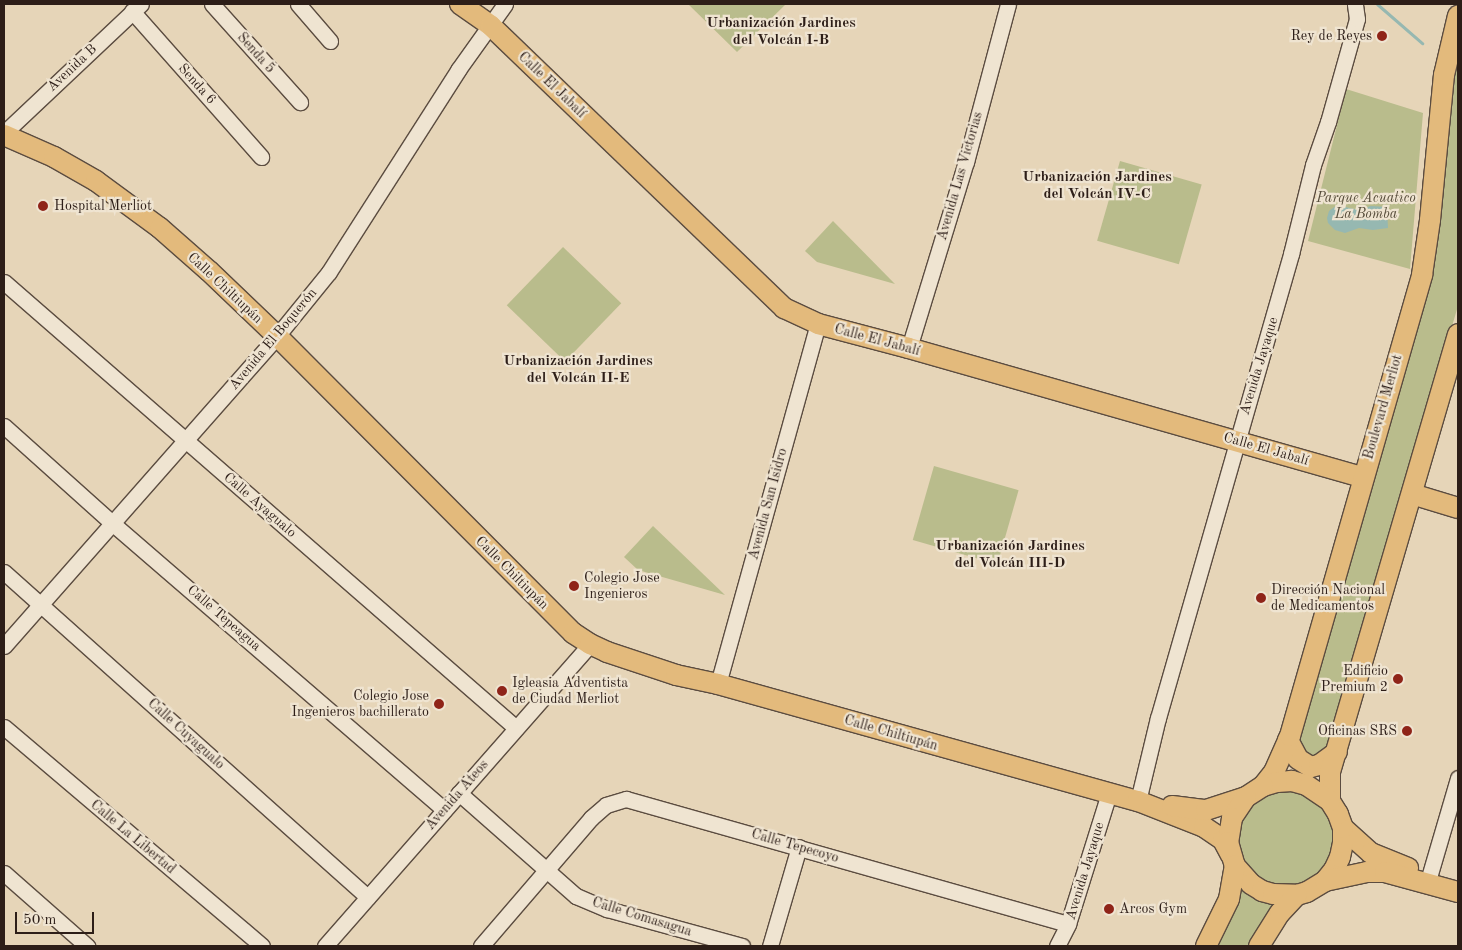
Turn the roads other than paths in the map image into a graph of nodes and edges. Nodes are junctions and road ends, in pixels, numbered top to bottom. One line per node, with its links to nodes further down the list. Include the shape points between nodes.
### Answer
1 (212, 4): 11 (street, Senda 5)
2 (298, 4): 10 (street)
3 (460, 4): 9 (main road, Calle El Jabalí)
4 (505, 4): 9 (street, Avenida El Boquerón)
5 (1008, 4): 18 (street, Avenida Las Victorias, via 966,162)
6 (137, 8): 12 (street, Avenida B); 13 (street, Senda 6)
7 (1356, 11): 21 (street, Avenida Jayaque, via 1328,122)
8 (1458, 16): 22 (main road, Boulevard Merliot, via 1444,75 1422,275)
9 (491, 26): 15 (main road, Calle El Jabalí, via 784,308); 17 (street, Avenida El Boquerón, via 458,70 329,272)
10 (330, 41)
11 (300, 102)
12 (4, 134): 17 (main road, Calle Chiltiupán, via 54,157 116,194 202,265)
13 (261, 157)
14 (4, 282): 20 (street, Calle Ayagualo)
15 (818, 324): 18 (main road, Calle El Jabalí); 30 (street, Avenida San Isidro)
16 (1458, 334): 23 (main road)
17 (277, 336): 20 (street, Avenida El Boquerón); 28 (main road, Calle Chiltiupán, via 573,633)
18 (909, 348): 21 (main road, Calle El Jabalí)
19 (4, 426): 25 (street, Calle Tepeagua)
20 (186, 439): 25 (street, Avenida El Boquerón); 32 (street, Calle Ayagualo)
21 (1237, 440): 22 (main road, Calle El Jabalí); 40 (street, Avenida Jayaque, via 1158,718)
22 (1363, 477): 33 (main road, Boulevard Merliot)
23 (1412, 494): 24 (main road); 34 (main road)
24 (1458, 508)
25 (112, 523): 27 (street, Avenida El Boquerón); 42 (street, Calle Tepeagua)
26 (4, 572): 27 (street, Calle Cuyagualo)
27 (41, 604): 29 (street, Avenida El Boquerón); 53 (street, Calle Cuyagualo)
28 (590, 644): 30 (main road, Calle Chiltiupán, via 676,674); 32 (street, Avenida Ateos)
29 (4, 646)
30 (718, 684): 38 (main road, Calle Chiltiupán)
31 (4, 727): 56 (street, Calle La Libertad)
32 (516, 728): 37 (street, Avenida Ateos)
33 (1288, 740): 34 (main road, via 1298,758 1311,767); 36 (main road, Boulevard Merliot, via 1274,772)
34 (1337, 752): 41 (main road, via 1330,772)
35 (1458, 778): 48 (street)
36 (1263, 786): 39 (main road); 41 (main road, via 1292,781 1306,785)
37 (459, 793): 42 (street, Avenida Ateos); 46 (street, Calle Comasagua)
38 (1109, 793): 40 (main road, Calle Chiltiupán); 54 (street, Avenida Jayaque)
39 (1246, 797): 40 (main road, Calle Chiltiupán, via 1206,810); 45 (main road, via 1232,818 1228,842)
40 (1138, 801): 45 (main road, Calle Chiltiupán, via 1189,820)
41 (1330, 801): 43 (main road)
42 (444, 810): 53 (street, Avenida Ateos)
43 (1342, 828): 48 (main road, via 1371,853); 49 (main road, via 1340,857)
44 (799, 847): 46 (street, Calle Tepecoyo, via 626,799 606,805 591,818); 54 (street, Calle Tepecoyo); 60 (street)
45 (1230, 854): 52 (main road, via 1247,880 1262,890 1279,895); 62 (main road, via 1229,899)
46 (546, 870): 58 (street, Calle Tepecoyo); 59 (street, Calle Comasagua, via 576,896 607,910)
47 (4, 873): 55 (street)
48 (1430, 874): 50 (main road)
49 (1325, 881): 51 (main road, via 1367,872 1385,872); 52 (main road)
50 (1458, 882)
51 (1458, 892)
52 (1297, 895): 63 (main road, via 1280,913)
53 (368, 897): 57 (street, Avenida Ateos)
54 (1068, 924): 61 (street, Avenida Jayaque)
55 (87, 946)
56 (262, 946)
57 (325, 946)
58 (481, 946)
59 (742, 946)
60 (770, 946)
61 (1057, 946)
62 (1206, 946)
63 (1259, 946)

